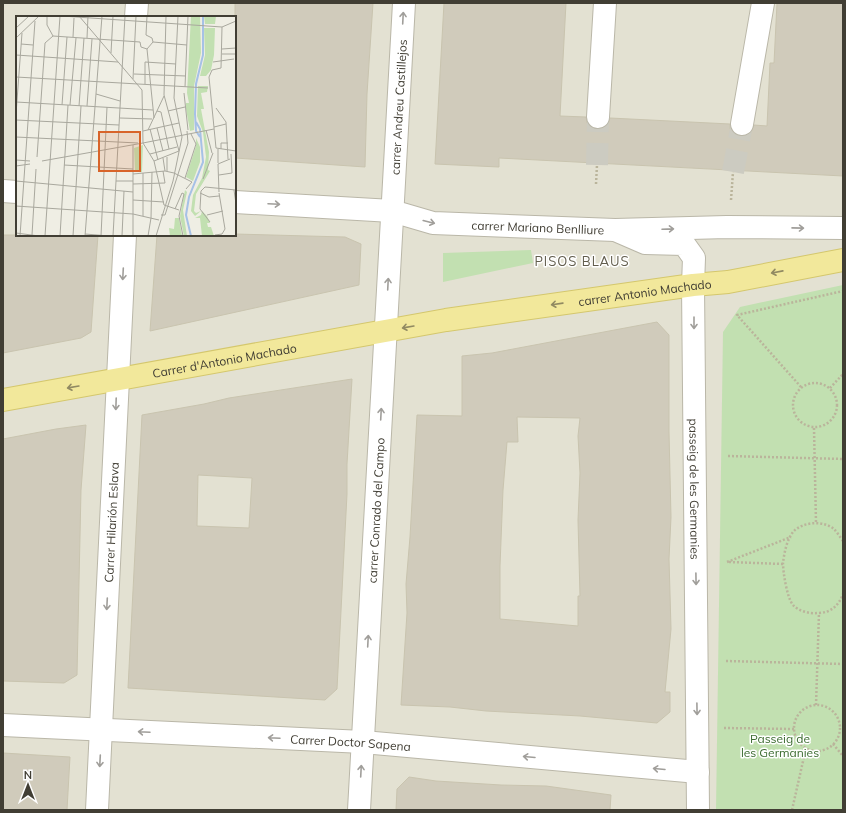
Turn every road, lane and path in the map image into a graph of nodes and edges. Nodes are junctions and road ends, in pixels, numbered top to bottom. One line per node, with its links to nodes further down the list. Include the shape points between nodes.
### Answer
1 (137, 3): 5 (street)
2 (404, 3): 13 (street, carrer Andreu Castillejos, one-way to 2)
3 (605, 3): 6 (street)
4 (763, 3): 7 (street)
5 (136, 16)
6 (598, 117)
7 (742, 124)
8 (597, 165): 9 (path)
9 (596, 184)
10 (3, 191): 11 (street)
11 (16, 192)
12 (236, 202): 13 (street, carrer Mariano Benlliure, one-way to 13)
13 (392, 211): 15 (street, carrer Mariano Benlliure, one-way to 15, via 433,224); 21 (street, carrer Conrado del Campo, one-way to 13)
14 (843, 228): 15 (street, carrer Mariano Benlliure, one-way to 14, via 727,227)
15 (615, 230): 18 (street, passeig de les Germanies, via 645,243 684,244 694,258)
16 (125, 236): 23 (street, Carrer Hilarión Eslava, one-way to 23)
17 (843, 260): 18 (main road, carrer Antonio Machado, one-way to 18, via 728,282)
18 (693, 285): 20 (main road, carrer Antonio Machado, one-way to 20); 45 (street, passeig de les Germanies, one-way to 45)
19 (843, 291): 24 (path, via 737,315)
20 (446, 320): 21 (main road, Carrer d'Antonio Machado, one-way to 21)
21 (385, 331): 23 (main road, Carrer d'Antonio Machado); 48 (street, carrer Conrado del Campo, one-way to 21)
22 (843, 374): 25 (path)
23 (117, 379): 26 (main road, Carrer d'Antonio Machado, one-way to 26); 47 (street, Carrer Hilarión Eslava, one-way to 47)
24 (801, 387): 25 (path, via 808,383 816,383); 27 (path, via 793,398 793,412 801,423)
25 (830, 388): 27 (path, via 835,395 837,410 829,423)
26 (3, 400)
27 (814, 428): 29 (path)
28 (728, 456): 29 (path)
29 (815, 458): 30 (path); 31 (path)
30 (843, 459)
31 (816, 522): 32 (path); 34 (path, via 805,524 793,532)
32 (837, 532): 33 (path); 35 (path)
33 (843, 535)
34 (791, 537): 36 (path); 36 (path, via 727,562)
35 (843, 541)
36 (783, 564): 39 (path, via 787,592 792,605 804,612)
37 (843, 594): 38 (path)
38 (842, 601): 39 (path, via 833,609)
39 (819, 613): 41 (path)
40 (726, 661): 41 (path)
41 (817, 664): 42 (path); 43 (path)
42 (843, 664)
43 (816, 705): 46 (path, via 800,712); 49 (path, via 824,706 836,715 839,731)
44 (3, 725): 47 (street, Carrer Doctor Sapena)
45 (697, 727): 46 (path); 52 (street, passeig de les Germanies)
46 (794, 729): 50 (path, via 796,737)
47 (102, 730): 48 (street, Carrer Doctor Sapena, one-way to 47); 53 (street, Carrer Hilarión Eslava, one-way to 53)
48 (363, 742): 52 (street, Carrer Doctor Sapena, one-way to 48); 54 (street, carrer Conrado del Campo, one-way to 48)
49 (833, 744): 50 (path, via 820,750); 51 (path)
50 (806, 748): 56 (path)
51 (843, 756)
52 (698, 772): 55 (street, passeig de les Germanies)
53 (97, 810)
54 (359, 810)
55 (698, 810)
56 (792, 810)

